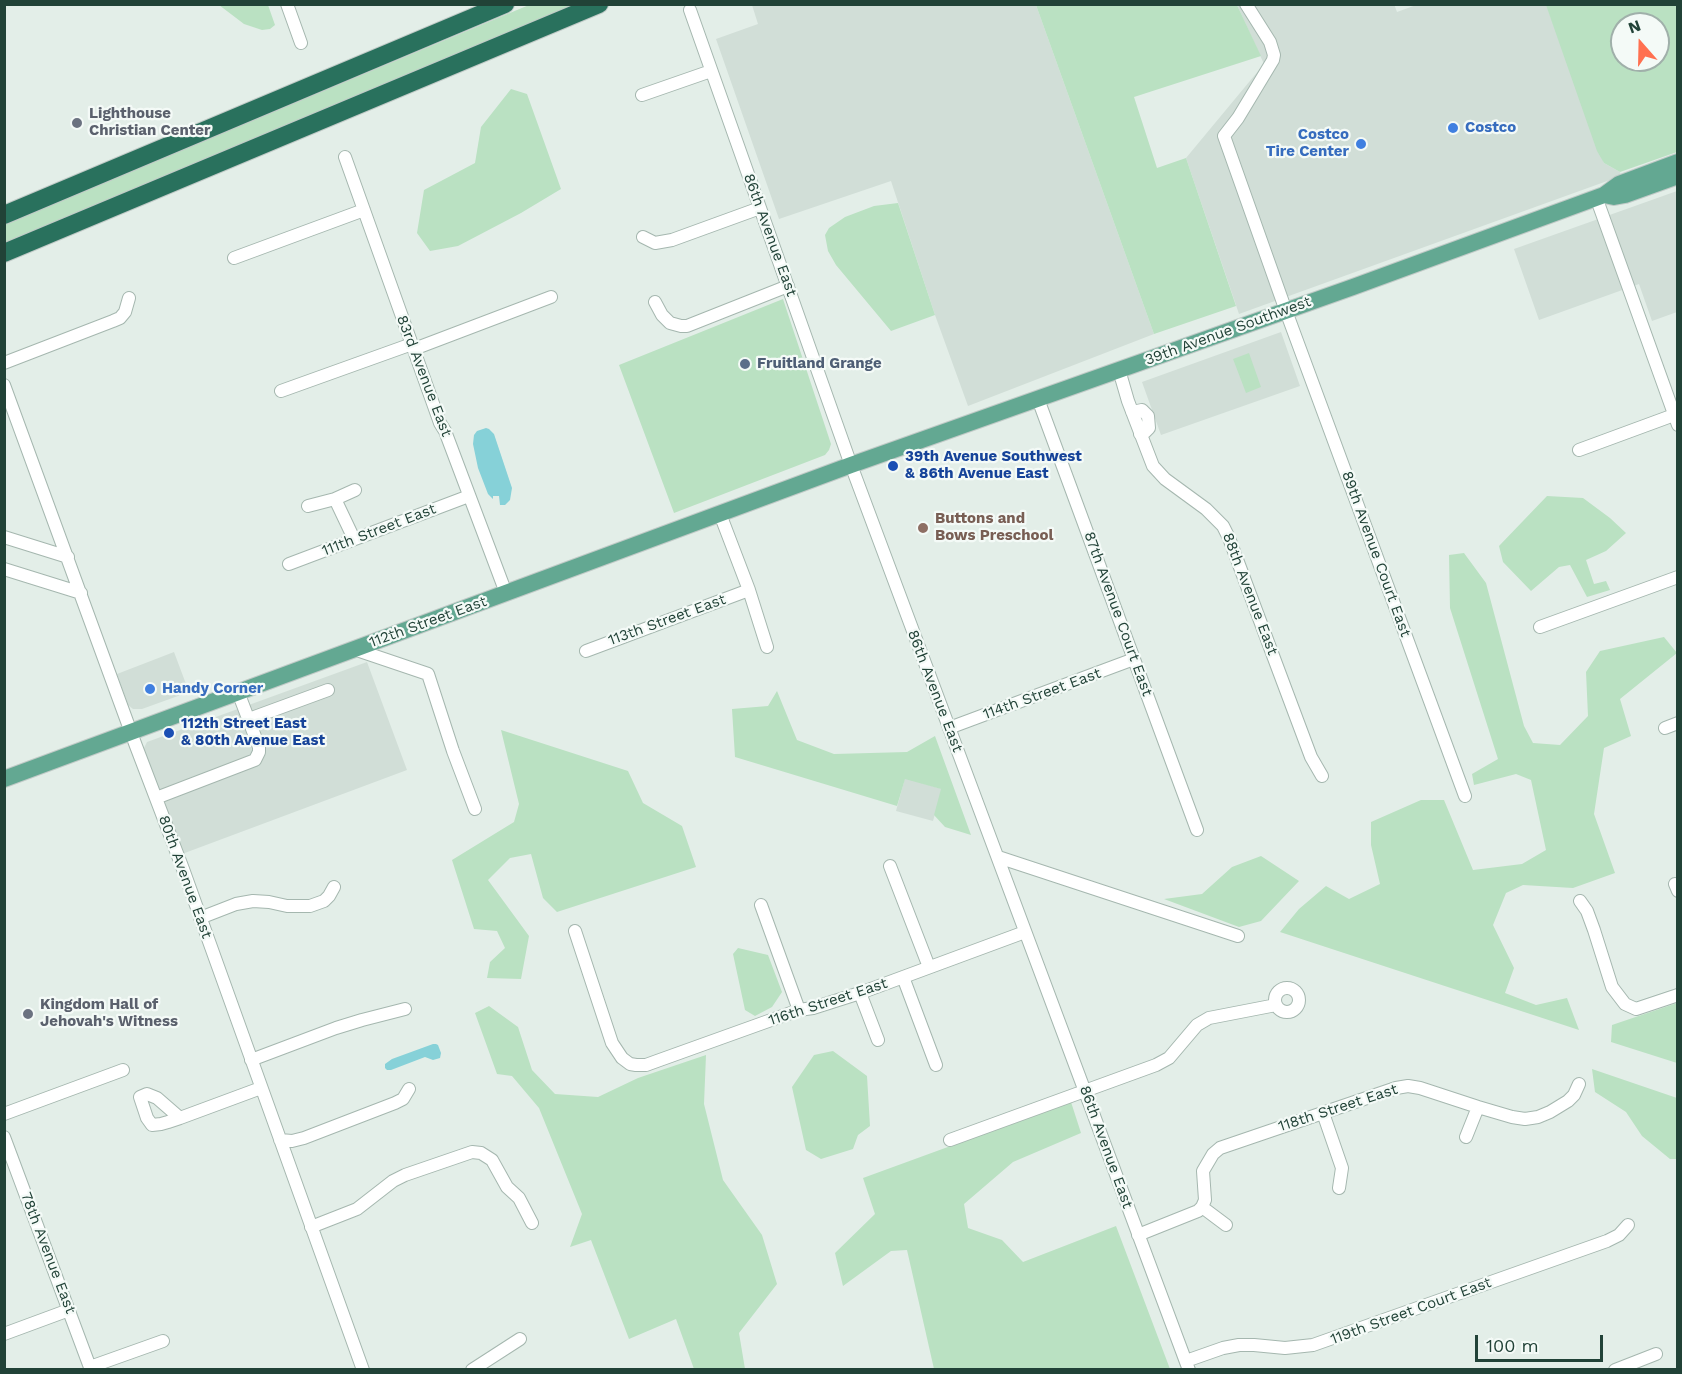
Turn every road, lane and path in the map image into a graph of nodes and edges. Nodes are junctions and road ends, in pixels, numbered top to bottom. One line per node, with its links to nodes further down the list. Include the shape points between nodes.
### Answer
1 (287, 4): 6 (street)
2 (505, 4): 15 (highway)
3 (599, 4): 17 (highway)
4 (1246, 4): 23 (street, 89th Avenue Court East, via 1270,42 1274,56 1224,136)
5 (690, 10): 7 (street, 86th Avenue East)
6 (301, 43)
7 (711, 71): 8 (street); 13 (street, 86th Avenue East)
8 (642, 95)
9 (345, 157): 14 (street, 83rd Avenue East)
10 (1677, 162): 12 (main road, 39th Avenue Southwest, via 1619,184)
11 (1677, 176): 12 (main road, 39th Avenue Southwest, via 1625,195)
12 (1600, 196): 23 (main road, 39th Avenue Southwest); 30 (street)
13 (760, 208): 16 (street, via 672,240 655,243); 19 (street, 86th Avenue East)
14 (364, 210): 18 (street); 24 (street, 83rd Avenue East)
15 (4, 215)
16 (643, 237)
17 (4, 253)
18 (234, 258)
19 (788, 286): 22 (street, via 687,326 670,323); 32 (street, 86th Avenue East)
20 (551, 297): 24 (street)
21 (129, 298): 25 (street, via 120,318)
22 (655, 302)
23 (1286, 311): 26 (main road, 39th Avenue Southwest); 61 (street, 89th Avenue Court East)
24 (413, 347): 28 (street); 34 (street, 83rd Avenue East)
25 (4, 363)
26 (1119, 370): 29 (main road, 39th Avenue Southwest); 59 (street, 88th Avenue East, via 1147,453 1159,473 1223,526 1311,757)
27 (4, 385): 40 (street, 80th Avenue East)
28 (281, 391)
29 (1038, 399): 32 (main road, 39th Avenue Southwest); 51 (street, 87th Avenue Court East)
30 (1676, 420): 31 (street)
31 (1579, 450)
32 (851, 465): 37 (main road, 112th Street East); 56 (street, 86th Avenue East)
33 (355, 490): 35 (street)
34 (469, 496): 39 (street, 111th Street East); 46 (street, 83rd Avenue East)
35 (335, 499): 36 (street); 39 (street)
36 (308, 506)
37 (720, 514): 44 (street); 46 (main road, 112th Street East)
38 (4, 537): 40 (street)
39 (354, 539): 41 (street, 111th Street East)
40 (68, 557): 45 (street, 80th Avenue East)
41 (289, 564)
42 (4, 569): 45 (street)
43 (1677, 577): 47 (street)
44 (749, 590): 48 (street); 50 (street, 113th Street East)
45 (81, 593): 58 (street, 80th Avenue East)
46 (506, 593): 49 (main road, 112th Street East)
47 (1540, 627)
48 (767, 647)
49 (354, 649): 53 (main road, 112th Street East); 63 (street, via 428,674)
50 (586, 651)
51 (1134, 659): 56 (street, 114th Street East); 64 (street, 87th Avenue Court East)
52 (328, 690): 54 (street)
53 (238, 692): 54 (street); 58 (main road, 112th Street East)
54 (249, 720): 62 (street, via 259,747 255,760)
55 (1677, 723): 57 (street)
56 (949, 728): 65 (street, 86th Avenue East)
57 (1665, 728)
58 (131, 732): 60 (main road, 112th Street East); 62 (street, 80th Avenue East)
59 (1322, 776)
60 (4, 780)
61 (1465, 796)
62 (156, 798): 70 (street, 80th Avenue East)
63 (475, 809)
64 (1197, 830)
65 (998, 857): 72 (street, 86th Avenue East); 73 (street)
66 (890, 866): 74 (street)
67 (334, 887): 70 (street, via 324,901 310,906 245,902)
68 (1580, 901): 77 (street, via 1620,1000 1636,1009)
69 (761, 905): 80 (street)
70 (200, 918): 82 (street, 80th Avenue East)
71 (575, 931): 80 (street, 116th Street East, via 612,1043 630,1064 646,1065)
72 (1025, 932): 74 (street, 116th Street East); 88 (street, 86th Avenue East)
73 (1238, 936)
74 (929, 967): 75 (street, 116th Street East)
75 (903, 977): 76 (street, 116th Street East); 83 (street)
76 (861, 993): 80 (street, 116th Street East); 81 (street)
77 (1677, 995)
78 (1276, 1005): 88 (street, via 1209,1018 1197,1025 1163,1062)
79 (405, 1009): 82 (street, via 336,1028)
80 (799, 1010)
81 (878, 1040)
82 (251, 1060): 86 (street, 80th Avenue East)
83 (936, 1065)
84 (123, 1070): 91 (street)
85 (1579, 1084): 89 (street, 118th Street East, via 1568,1101 1532,1119)
86 (261, 1088): 92 (street); 95 (street, 80th Avenue East)
87 (409, 1089): 95 (street, via 395,1104 304,1138)
88 (1085, 1090): 96 (street); 103 (street, 86th Avenue East)
89 (1478, 1107): 90 (street, 118th Street East, via 1408,1086); 94 (street)
90 (1323, 1113): 97 (street, via 1342,1168); 98 (street, 118th Street East, via 1220,1148 1203,1171)
91 (4, 1114)
92 (180, 1118)
93 (4, 1137): 104 (street, 78th Avenue East)
94 (1466, 1137)
95 (280, 1140): 102 (street, 80th Avenue East)
96 (950, 1140)
97 (1339, 1188)
98 (1202, 1207): 100 (street); 103 (street)
99 (532, 1223): 102 (street, via 492,1160 472,1152 405,1175 357,1209)
100 (1227, 1225)
101 (1628, 1225): 109 (street, 119th Street Court East, via 1607,1241 1313,1345 1223,1348)
102 (311, 1227): 111 (street, 80th Avenue East)
103 (1138, 1235): 109 (street, 86th Avenue East)
104 (69, 1310): 105 (street); 110 (street, 78th Avenue East)
105 (4, 1334)
106 (520, 1339): 112 (street)
107 (163, 1341): 110 (street)
108 (1656, 1354): 113 (street)
109 (1187, 1365)
110 (91, 1368)
111 (363, 1370)
112 (472, 1370)
113 (1615, 1370)

